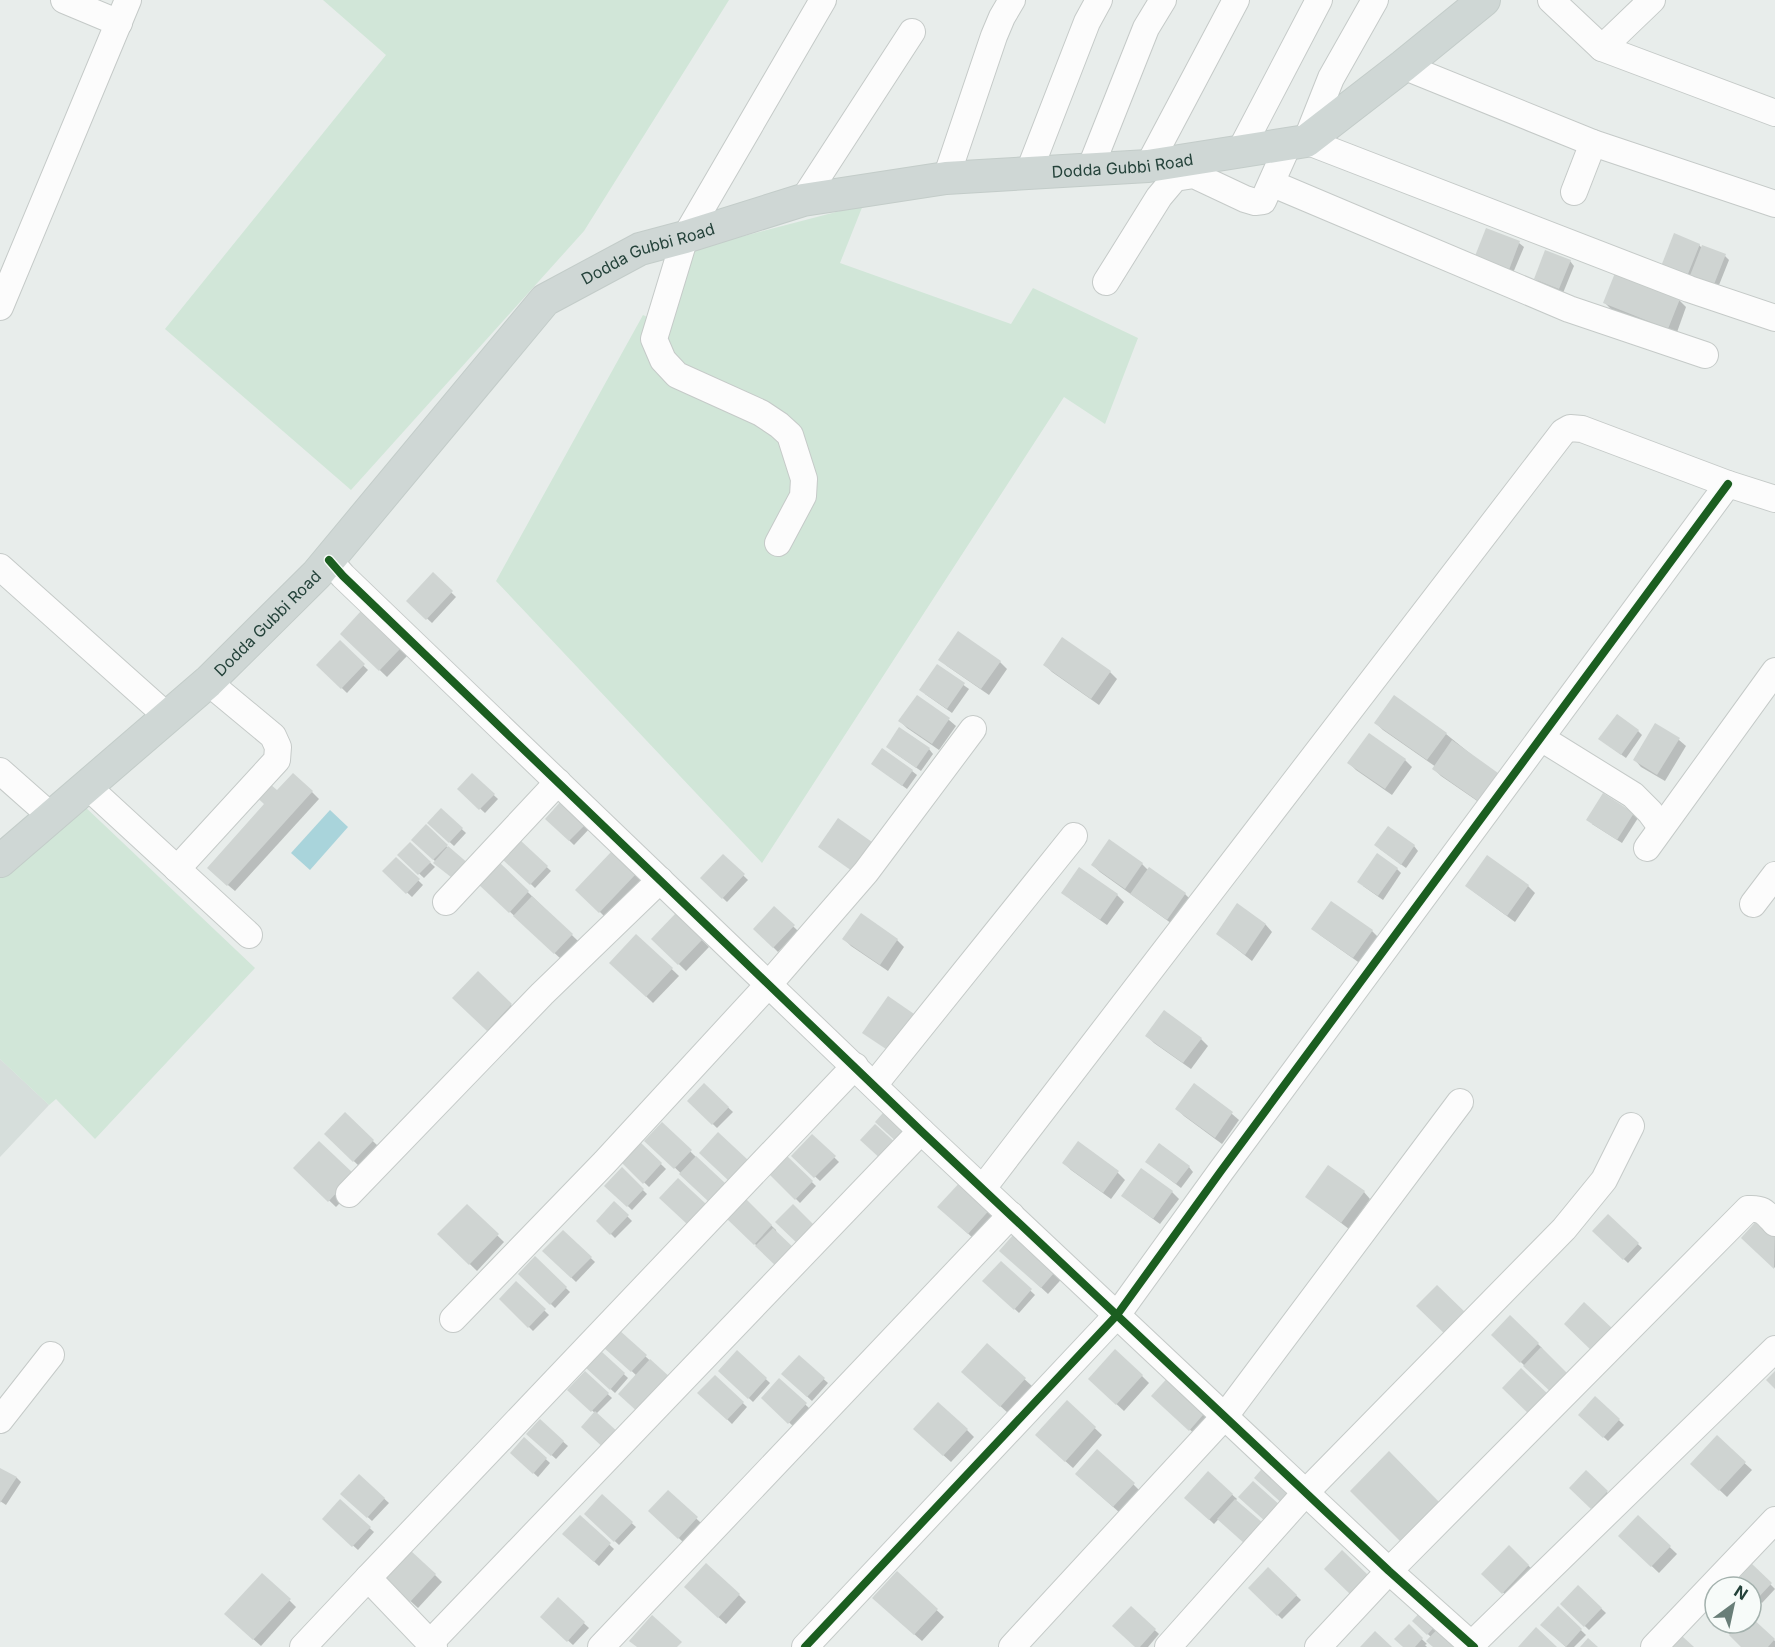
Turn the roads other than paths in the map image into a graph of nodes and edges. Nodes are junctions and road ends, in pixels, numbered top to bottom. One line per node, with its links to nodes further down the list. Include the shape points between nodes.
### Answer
1 (64, 0): 12 (street)
2 (823, 0): 28 (street)
3 (1012, 0): 23 (street, via 994,36)
4 (1163, 0): 21 (street, via 1146,28)
5 (1236, 0): 20 (street)
6 (1319, 0): 19 (street)
7 (1375, 0): 17 (street)
8 (1484, 0): 15 (main road, Dodda Gubbi Road)
9 (1551, 0): 14 (street)
10 (1652, 0): 14 (street)
11 (1090, 3): 22 (street, via 1087,22)
12 (124, 12): 30 (street)
13 (912, 32): 26 (street)
14 (1602, 48): 16 (street)
15 (1403, 66): 17 (main road, Dodda Gubbi Road); 18 (street)
16 (1775, 113)
17 (1298, 142): 19 (main road, Dodda Gubbi Road); 24 (street); 31 (street)
18 (1593, 143): 25 (street); 27 (street)
19 (1240, 152): 20 (main road, Dodda Gubbi Road)
20 (1148, 166): 21 (main road, Dodda Gubbi Road)
21 (1090, 169): 22 (main road, Dodda Gubbi Road)
22 (1028, 174): 23 (main road, Dodda Gubbi Road)
23 (946, 178): 26 (main road, Dodda Gubbi Road)
24 (1273, 184): 29 (street, via 1263,201 1255,202 1194,175 1175,178); 32 (street, via 1569,309)
25 (1574, 192)
26 (803, 200): 28 (main road, Dodda Gubbi Road)
27 (1775, 204)
28 (685, 237): 35 (street, via 654,339 663,360 677,375 761,413 790,435 804,479 803,496); 36 (main road, Dodda Gubbi Road, via 640,249 545,300)
29 (1106, 282)
30 (0, 308)
31 (1775, 318)
32 (1705, 355)
33 (1728, 484): 34 (street); 42 (street); 63 (street, via 1582,429 1563,432)
34 (1775, 499)
35 (778, 543)
36 (329, 560): 39 (main road, Dodda Gubbi Road); 44 (street)
37 (0, 567): 40 (street)
38 (1775, 671): 47 (street)
39 (208, 682): 40 (main road, Dodda Gubbi Road); 51 (street, via 273,736 278,747 277,760)
40 (168, 717): 45 (main road, Dodda Gubbi Road)
41 (973, 729): 57 (street, via 866,872)
42 (1540, 738): 47 (street, via 1633,795); 67 (street)
43 (0, 771): 46 (street)
44 (558, 782): 53 (street); 54 (street)
45 (87, 786): 46 (main road, Dodda Gubbi Road); 51 (street)
46 (51, 817): 50 (main road, Dodda Gubbi Road)
47 (1661, 827): 49 (street)
48 (1074, 836): 59 (street)
49 (1647, 848)
50 (0, 861)
51 (177, 869): 56 (street)
52 (1775, 875): 55 (street)
53 (660, 880): 57 (street); 64 (street, via 542,993)
54 (446, 902)
55 (1754, 904)
56 (249, 935)
57 (769, 984): 58 (street); 68 (street)
58 (855, 1066): 59 (street); 76 (street)
59 (874, 1085): 62 (street)
60 (1460, 1102): 71 (street)
61 (1632, 1126): 73 (street, via 1604,1180 1564,1230)
62 (921, 1131): 63 (street); 77 (street)
63 (983, 1188): 65 (street)
64 (349, 1194)
65 (1011, 1215): 67 (street); 80 (street)
66 (1775, 1223): 75 (street, via 1766,1212 1748,1209)
67 (1117, 1315): 71 (street); 81 (street)
68 (453, 1320)
69 (1775, 1349): 78 (street)
70 (51, 1355): 72 (street)
71 (1225, 1416): 73 (street); 82 (street)
72 (0, 1420)
73 (1306, 1492): 75 (street); 83 (street)
74 (1775, 1520): 85 (street)
75 (1389, 1571): 78 (street); 84 (street)
76 (368, 1578): 77 (street); 79 (street)
77 (432, 1645)
78 (1472, 1646)
79 (303, 1647)
80 (601, 1647)
81 (805, 1647)
82 (1012, 1647)
83 (1168, 1647)
84 (1318, 1647)
85 (1654, 1647)

